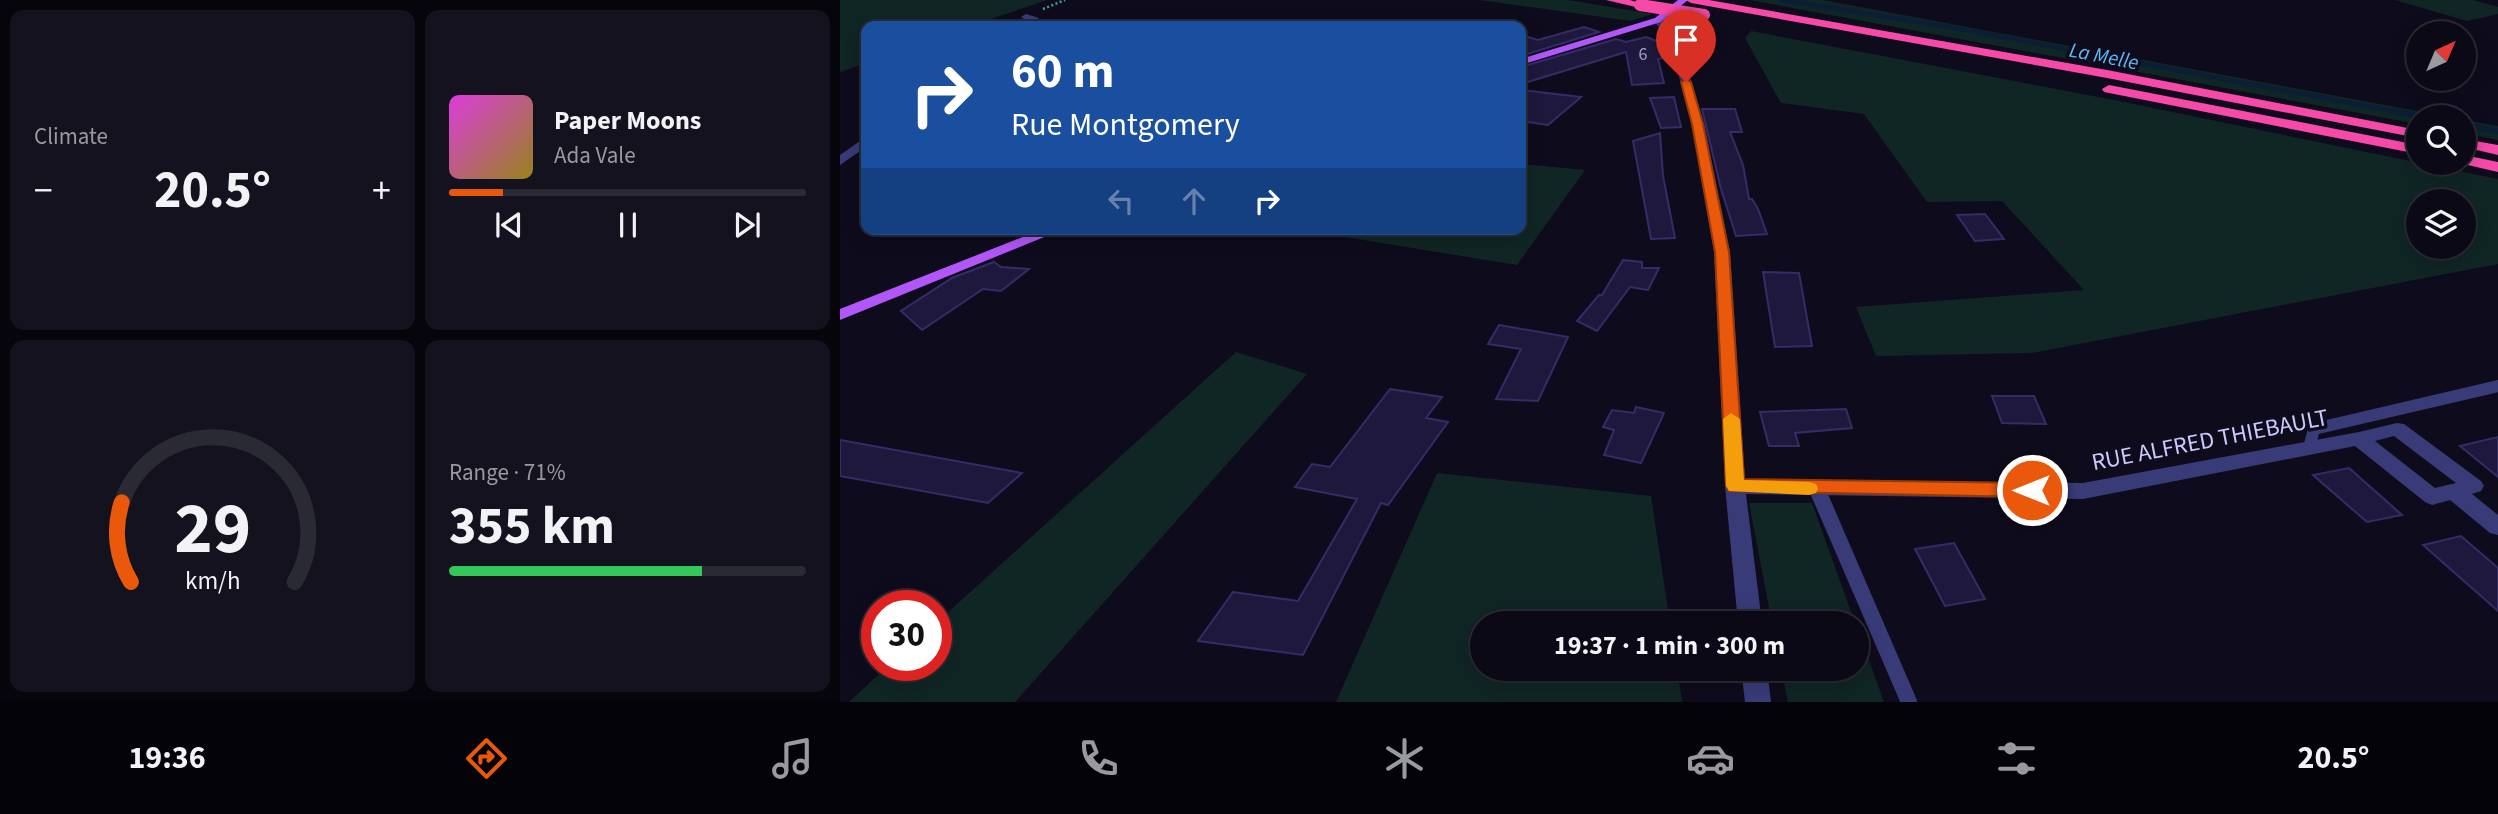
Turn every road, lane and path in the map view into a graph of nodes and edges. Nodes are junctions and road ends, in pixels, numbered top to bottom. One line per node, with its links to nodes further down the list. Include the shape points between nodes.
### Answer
1 (1611, 0): 11 (highway, bridge)
2 (1684, 0): 5 (main road)
3 (1691, 0): 8 (highway)
4 (1026, 17): 6 (street, via 1034,18)
5 (1658, 20): 7 (main road); 21 (street, via 1678,51 1698,124 1722,252)
6 (1028, 21)
7 (1526, 60)
8 (2406, 132)
9 (861, 145): 13 (street)
10 (2476, 145): 12 (highway)
11 (2406, 148)
12 (2498, 150)
13 (840, 161)
14 (2476, 162): 15 (highway)
15 (2498, 167)
16 (1041, 235): 17 (main road)
17 (840, 315)
18 (2498, 386): 20 (lane, via 2314,429)
19 (2359, 439): 20 (street, RUE ALFRED THIEBAULT); 23 (street, via 2432,498); 23 (street, RUE ALFRED THIEBAULT, via 2397,429 2474,486)
20 (2309, 448): 22 (street, RUE ALFRED THIEBAULT, via 2083,491)
21 (1735, 486): 22 (street, RUE ALFRED THIEBAULT); 25 (street)
22 (1817, 489): 28 (lane)
23 (2455, 492): 24 (street)
24 (2498, 527)
25 (1749, 611)
26 (1756, 681): 27 (street)
27 (1758, 702)
28 (1909, 702)

